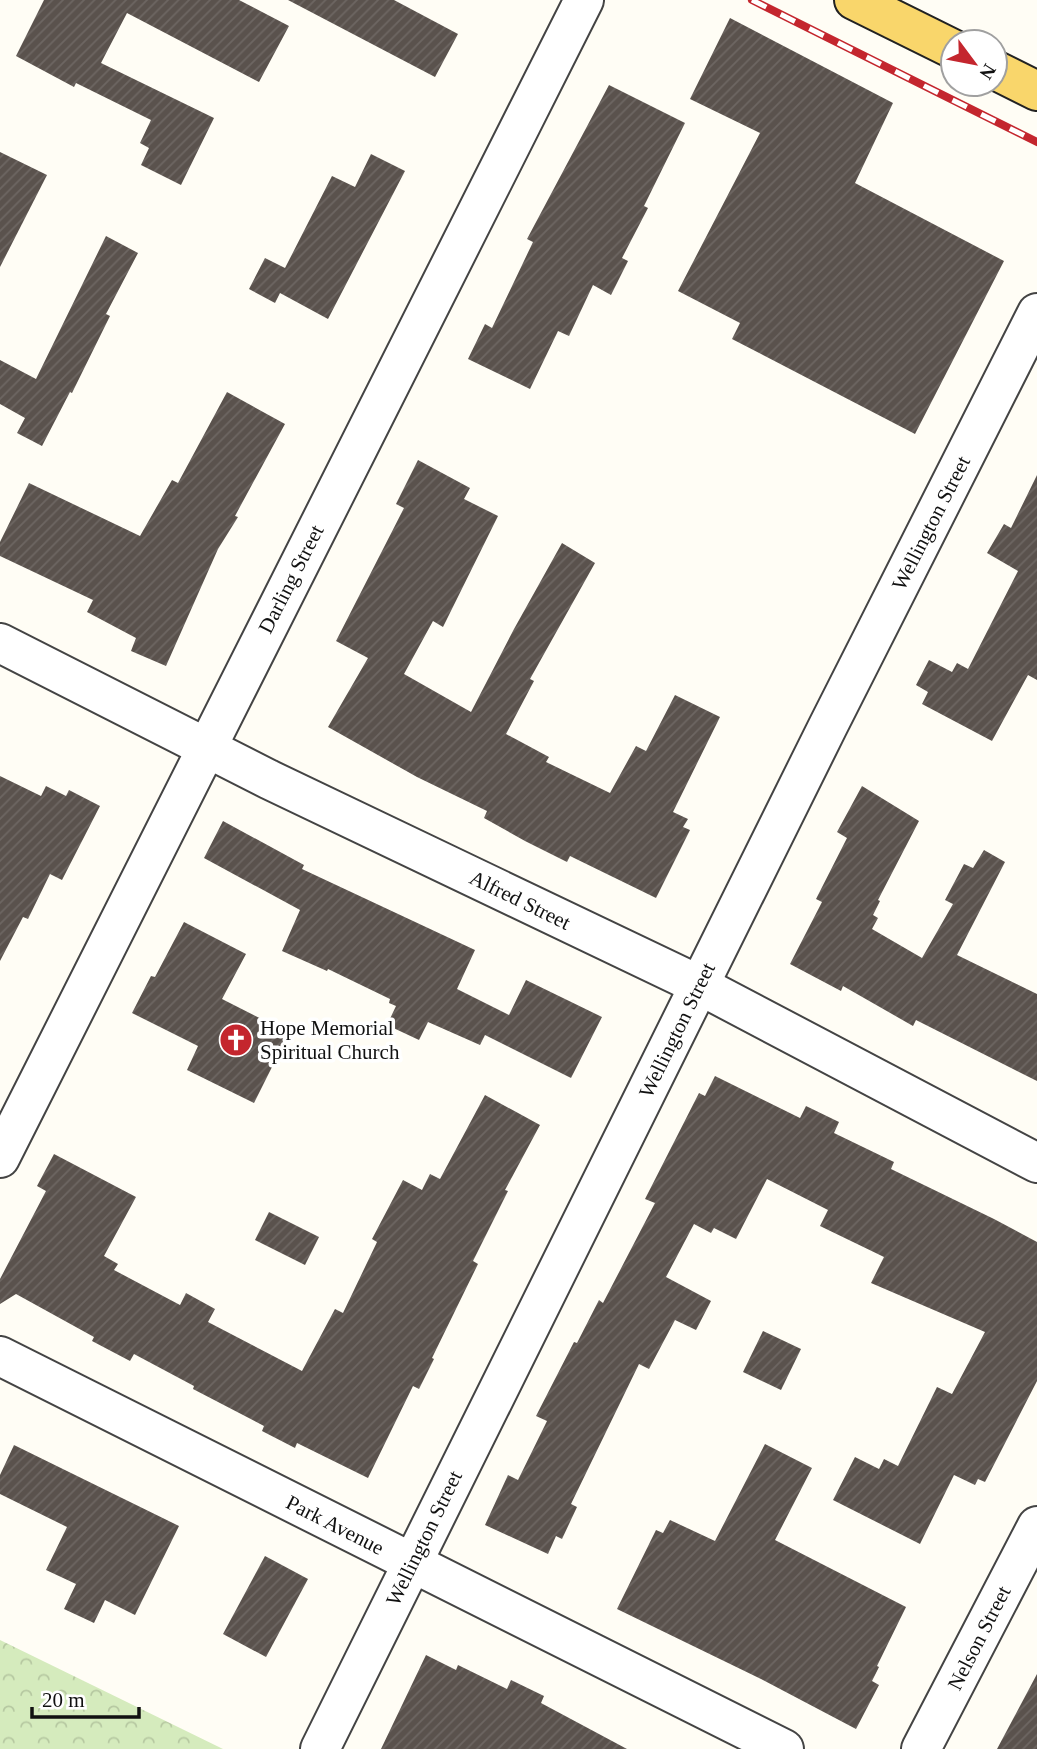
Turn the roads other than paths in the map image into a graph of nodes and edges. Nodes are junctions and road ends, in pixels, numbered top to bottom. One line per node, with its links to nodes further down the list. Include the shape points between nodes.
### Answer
1 (584, 0): 8 (street, Darling Street)
2 (854, 0): 3 (main road)
3 (939, 43)
4 (1009, 77): 5 (main road)
5 (1037, 91)
6 (1037, 313): 9 (street, Wellington Street)
7 (0, 643): 8 (street, Alfred Street)
8 (205, 748): 9 (street, Alfred Street); 10 (street, Darling Street)
9 (699, 985): 11 (street, Alfred Street); 14 (street, Wellington Street)
10 (0, 1158)
11 (1037, 1163)
12 (0, 1356): 14 (street, Park Avenue)
13 (1037, 1526): 17 (street, Nelson Street)
14 (411, 1563): 15 (street, Wellington Street); 16 (street, Park Avenue)
15 (320, 1749)
16 (784, 1749)
17 (921, 1749)

